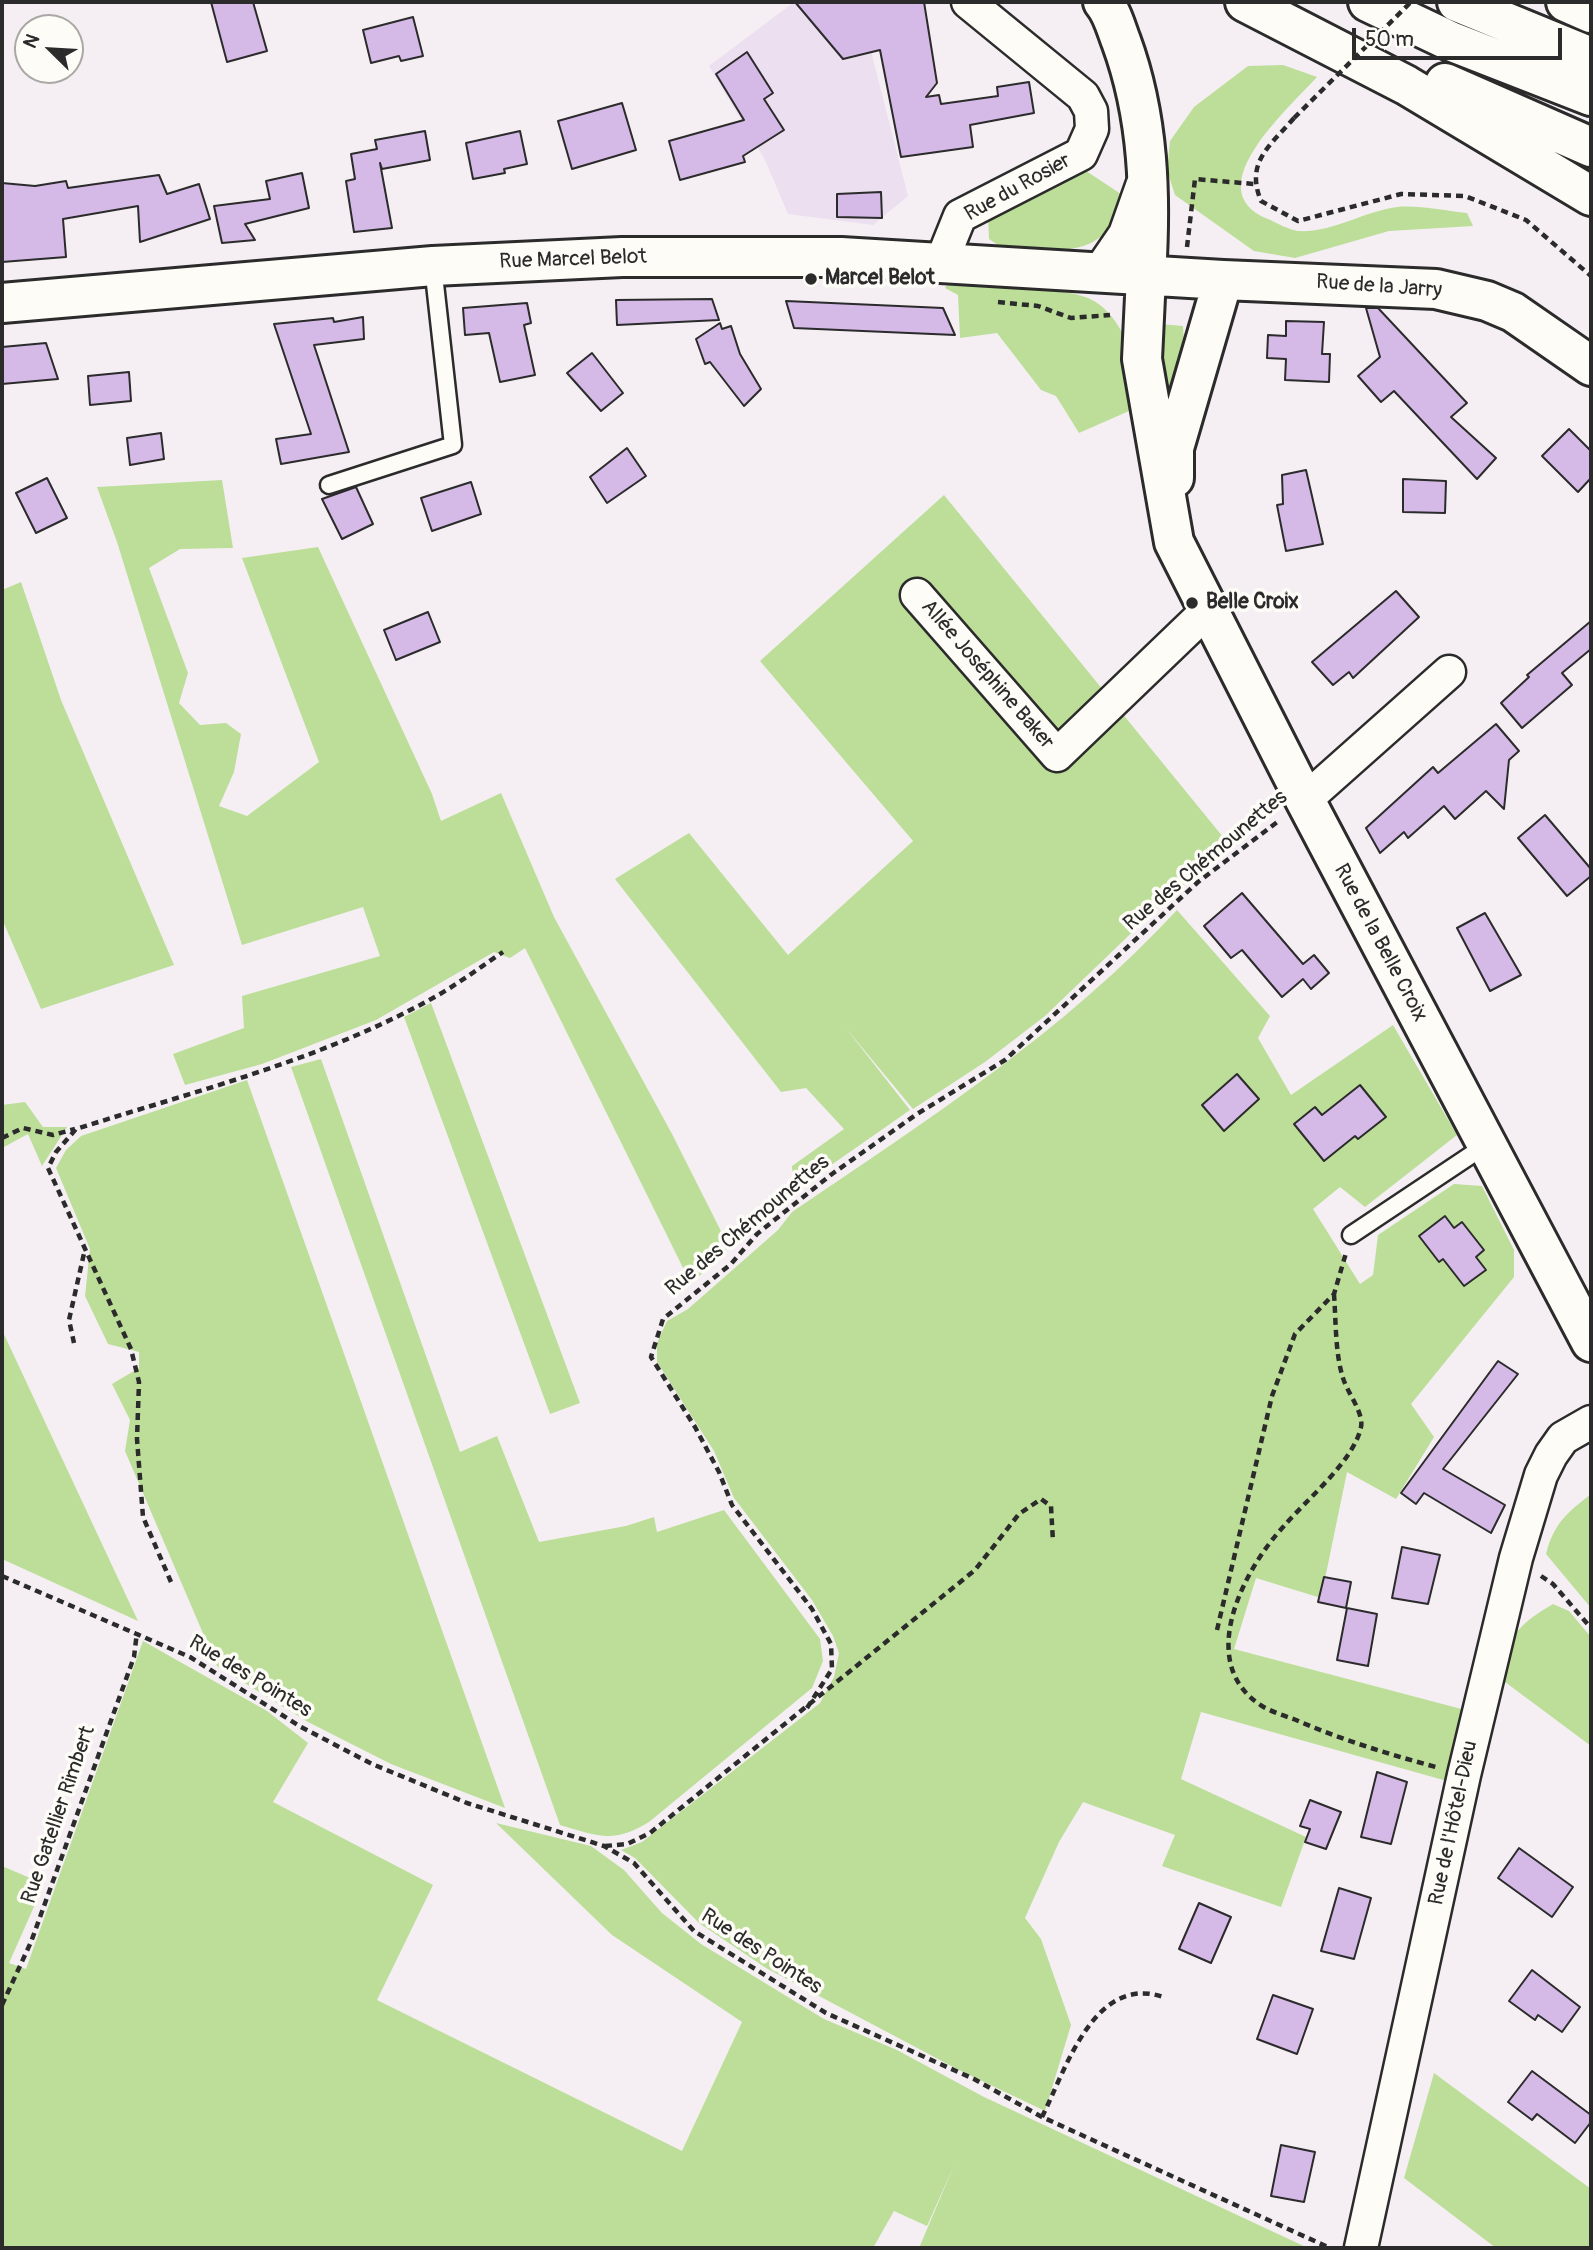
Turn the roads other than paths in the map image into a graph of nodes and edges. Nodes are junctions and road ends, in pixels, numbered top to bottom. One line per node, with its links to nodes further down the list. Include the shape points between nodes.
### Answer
1 (968, 2): 14 (street, Rue du Rosier, via 1083,96 1093,129 1081,154 960,216)
2 (1104, 2): 12 (main road, Rue de la Belle Croix, via 1132,76)
3 (1245, 2): 13 (main road, via 1406,85)
4 (1257, 2): 11 (main road)
5 (1368, 2): 10 (main road, via 1450,41)
6 (1457, 2): 9 (main road)
7 (1566, 2): 8 (main road)
8 (1591, 13)
9 (1591, 57)
10 (1591, 96)
11 (1591, 147)
12 (1148, 168): 16 (street, via 1125,234); 17 (main road, Rue de la Belle Croix)
13 (1591, 196)
14 (941, 263): 15 (main road, Rue Marcel Belot, via 841,257 622,257); 16 (main road, Rue Marcel Belot)
15 (433, 266): 19 (main road, Rue Marcel Belot); 21 (lane, via 453,445)
16 (1099, 272): 17 (main road, Rue Marcel Belot)
17 (1146, 276): 18 (main road, Rue de la Jarry); 22 (main road, Rue de la Belle Croix, via 1142,359)
18 (1223, 280): 20 (main road, Rue de la Jarry, via 1436,289 1513,312); 22 (main road, Rue de la Belle Croix, via 1174,448)
19 (2, 303)
20 (1591, 366)
21 (329, 485)
22 (1174, 541): 24 (main road, Rue de la Belle Croix)
23 (917, 595): 24 (street, Allée Joséphine Baker, via 1057,755)
24 (1208, 610): 26 (main road, Rue de la Belle Croix)
25 (1449, 672): 26 (street)
26 (1305, 800): 27 (main road, Rue de la Belle Croix)
27 (1486, 1145): 28 (lane); 29 (main road, Rue de la Belle Croix)
28 (1351, 1235)
29 (1591, 1339)
30 (1591, 1422): 31 (street, Rue de l'Hôtel-Dieu, via 1563,1438 1551,1455 1516,1558)
31 (1361, 2248)

